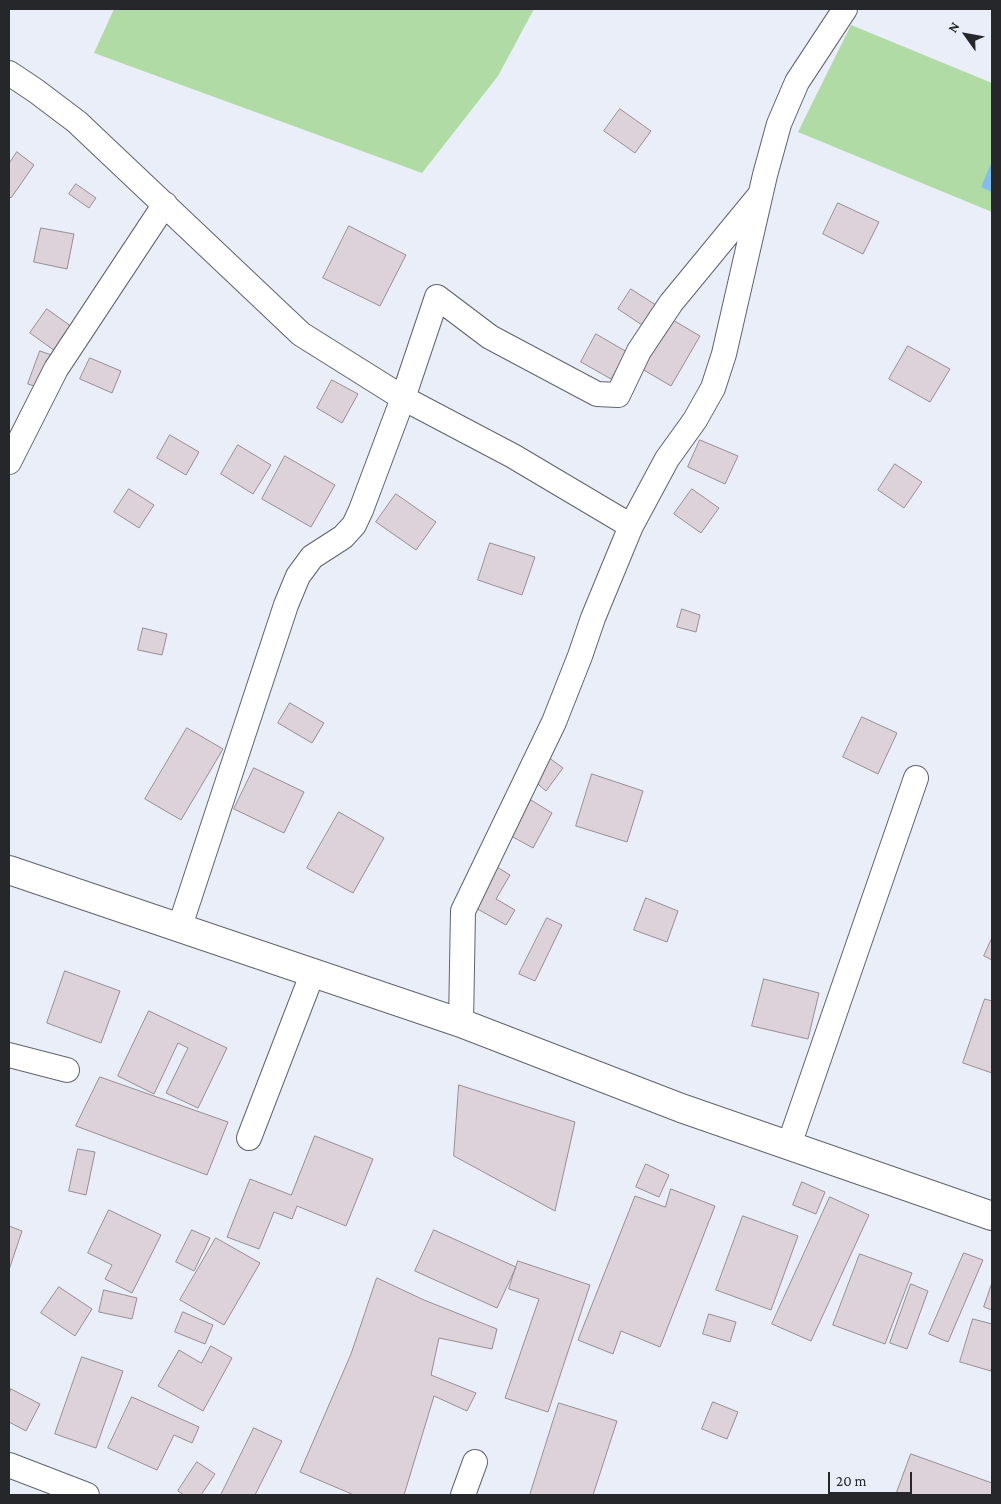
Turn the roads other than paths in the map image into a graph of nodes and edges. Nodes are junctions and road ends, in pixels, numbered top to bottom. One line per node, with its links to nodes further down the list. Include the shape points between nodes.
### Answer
1 (845, 9): 3 (street, via 797,82 779,124)
2 (9, 73): 4 (street, via 77,122)
3 (760, 196): 5 (street, via 671,303 639,351 618,395 597,394 490,337 437,297); 7 (street, via 724,354 713,388 667,459)
4 (165, 204): 5 (street, via 301,334); 6 (street, via 56,369)
5 (403, 398): 7 (street, via 513,456); 10 (street, via 354,526 312,558 298,576)
6 (9, 462)
7 (631, 526): 12 (street, via 554,722 463,911)
8 (916, 778): 16 (street)
9 (9, 870): 10 (main road)
10 (180, 926): 11 (main road)
11 (313, 972): 12 (main road); 15 (street)
12 (461, 1022): 16 (main road)
13 (9, 1055): 14 (street)
14 (67, 1070)
15 (249, 1138)
16 (788, 1146): 17 (main road)
17 (992, 1216)
18 (475, 1462): 21 (street)
19 (9, 1465): 20 (street)
20 (87, 1495)
21 (464, 1495)

